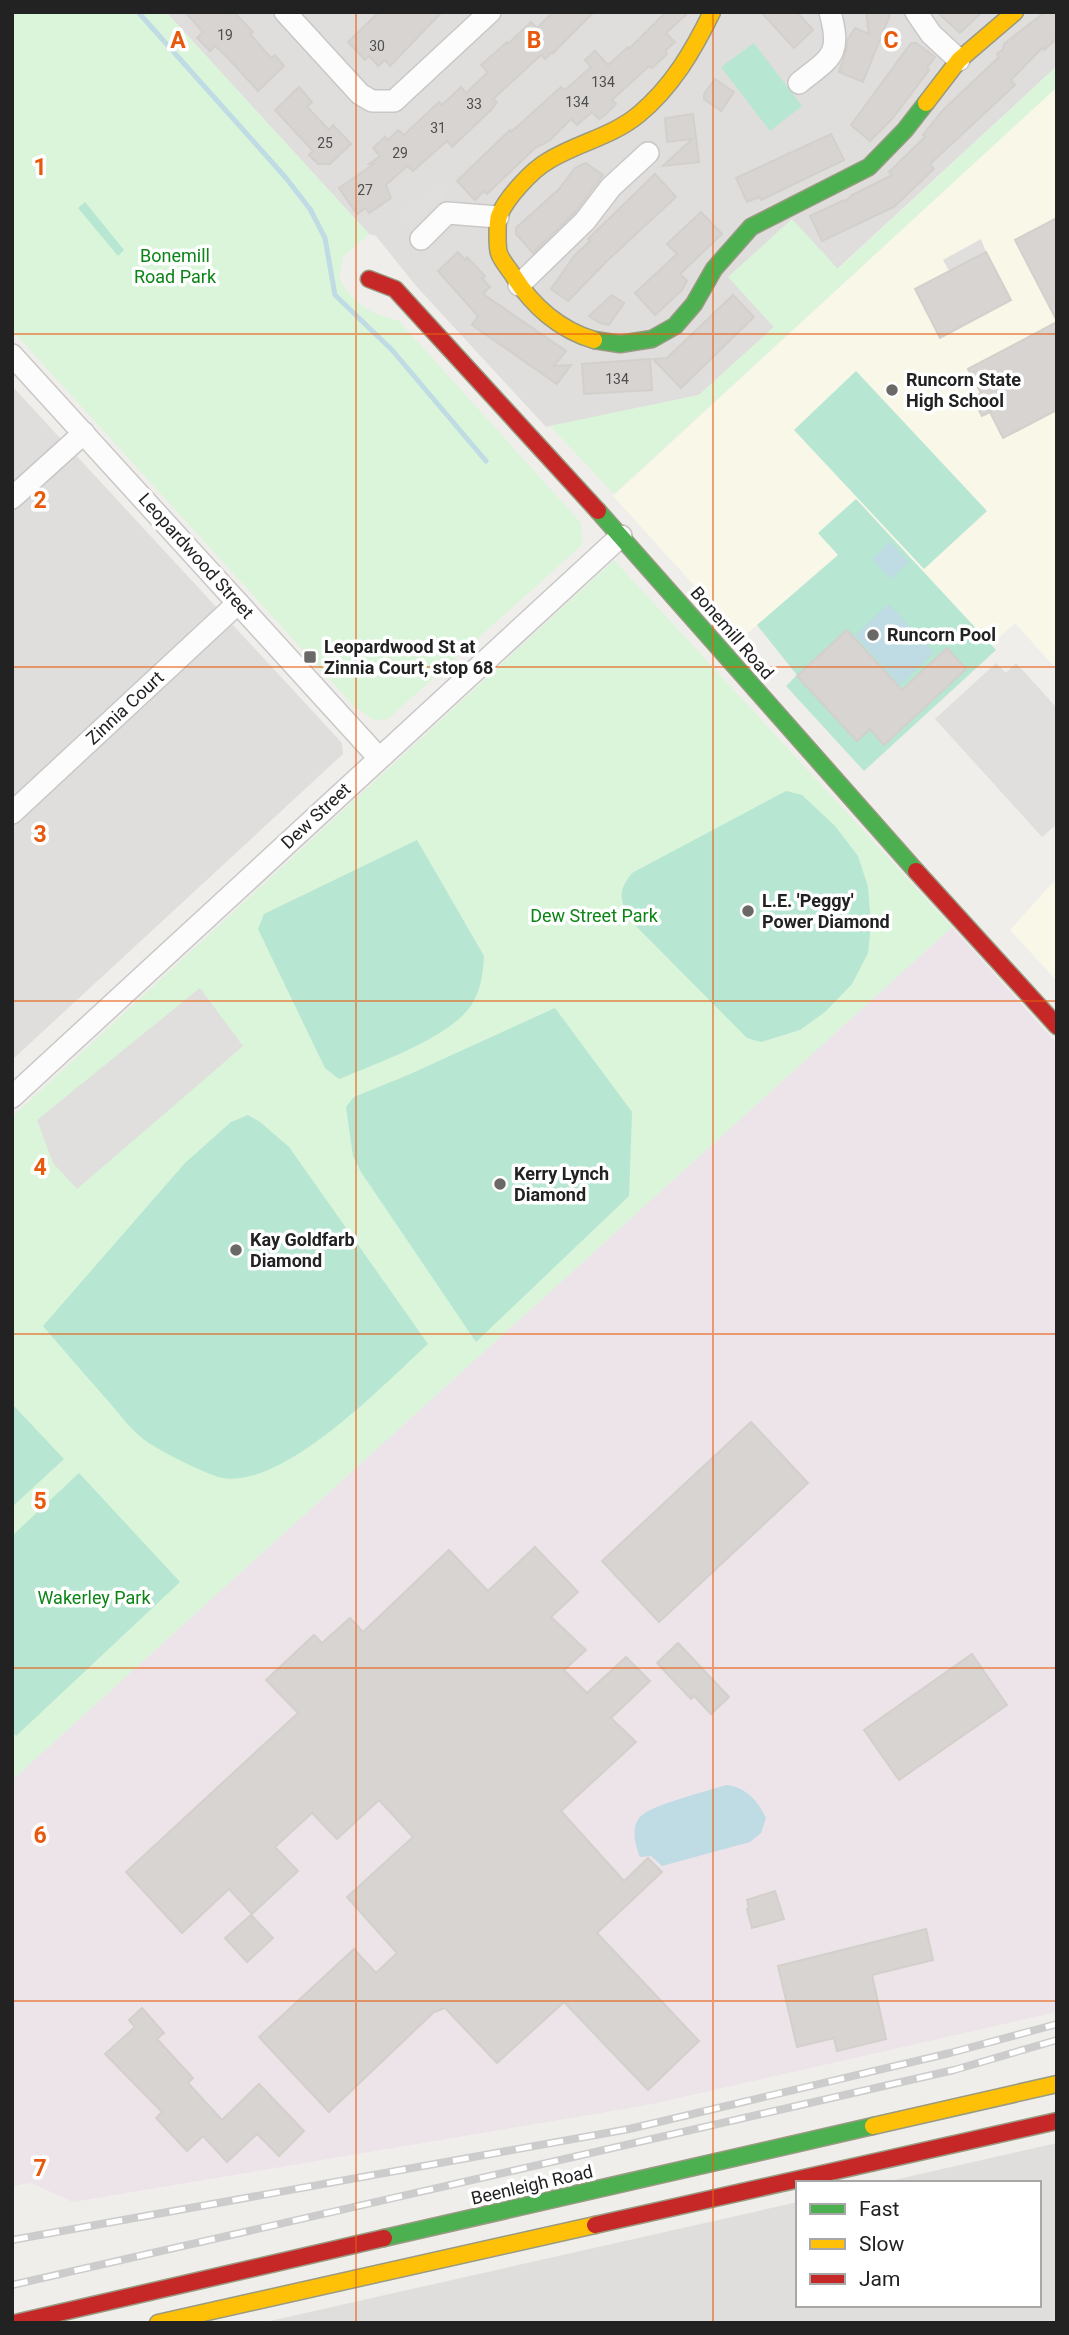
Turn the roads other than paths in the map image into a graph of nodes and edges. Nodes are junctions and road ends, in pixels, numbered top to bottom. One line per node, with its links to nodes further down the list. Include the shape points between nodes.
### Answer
1 (285, 12): 2 (street, via 360,94 372,101 394,101)
2 (490, 12)
3 (712, 12): 10 (street, via 669,85 638,116 547,161 517,188)
4 (830, 12): 8 (street, via 837,38 831,58)
5 (916, 12): 7 (street, via 931,34)
6 (1015, 12): 7 (street)
7 (959, 60): 13 (street, via 905,130 869,167 751,227 714,269 675,326 652,339 620,344 592,340 561,326)
8 (799, 83)
9 (648, 153): 13 (street)
10 (498, 218): 11 (street, via 447,213); 13 (street, via 499,253)
11 (421, 239)
12 (369, 279): 17 (street, Bonemill Road, via 395,289)
13 (519, 285)
14 (12, 355): 15 (street, Leopardwood Street)
15 (84, 433): 16 (street); 18 (street, Leopardwood Street)
16 (12, 498)
17 (621, 536): 19 (street, Dew Street); 21 (street, Bonemill Road)
18 (238, 603): 19 (street, Leopardwood Street); 20 (street, Zinnia Court)
19 (379, 758): 22 (street, Dew Street)
20 (12, 813)
21 (1057, 1026)
22 (12, 1097)
23 (1057, 2084): 25 (street, Beenleigh Road)
24 (1057, 2121): 26 (street)
25 (15, 2323)
26 (158, 2323)

